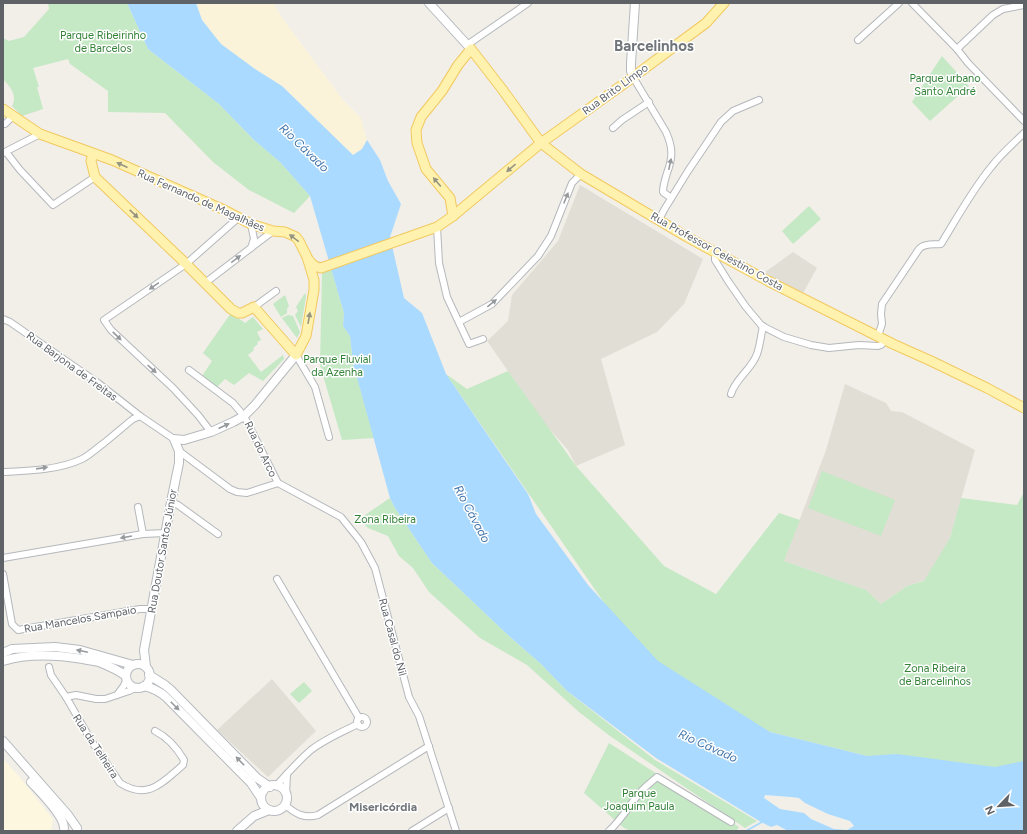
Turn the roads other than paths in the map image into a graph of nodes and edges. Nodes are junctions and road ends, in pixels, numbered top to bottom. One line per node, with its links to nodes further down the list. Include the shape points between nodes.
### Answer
1 (429, 3): 9 (street, Rua Professor Celestino Costa)
2 (528, 3): 9 (street)
3 (635, 3): 11 (street, via 631,63)
4 (724, 3): 11 (main road, Rua Brito Limpo, via 706,23)
5 (899, 3): 8 (street)
6 (912, 3): 10 (street)
7 (1024, 5): 10 (street, via 1003,9 993,15)
8 (858, 40)
9 (469, 47): 21 (main road, Rua Professor Celestino Costa); 27 (main road, one-way to 9, via 450,198 426,169 417,143 416,130 421,117 442,91)
10 (957, 49): 16 (street)
11 (633, 76): 13 (street); 21 (main road, Rua Brito Limpo)
12 (759, 100): 26 (street, via 733,111 721,122)
13 (649, 102): 18 (street); 26 (street, one-way to 13, via 663,192 672,152 670,141)
14 (3, 109): 15 (main road, Rua Fernando de Magalhães)
15 (13, 116): 17 (street); 20 (main road, Rua Fernando de Magalhães)
16 (1024, 121)
17 (3, 124)
18 (613, 128)
19 (1024, 133): 45 (street, via 991,167 941,244 921,246 882,304)
20 (40, 134): 22 (street); 23 (main road, Rua Fernando de Magalhães)
21 (541, 143): 24 (main road, Rua Professor Celestino Costa); 27 (main road, Rua Brito Limpo, one-way to 27)
22 (4, 152): 25 (street, via 53,205)
23 (93, 153): 25 (main road, via 91,161); 28 (main road, Rua Fernando de Magalhães, one-way to 23)
24 (581, 174): 29 (main road, Rua Professor Celestino Costa); 43 (street, one-way to 24, via 492,304 538,256 551,236 572,183)
25 (95, 177): 36 (main road, one-way to 36)
26 (671, 198): 29 (street)
27 (453, 216): 31 (main road, Rua Brito Limpo)
28 (238, 218): 30 (main road, Rua Fernando de Magalhães); 36 (street)
29 (659, 220): 34 (main road, Rua Professor Celestino Costa)
30 (251, 224): 32 (main road, Rua Fernando de Magalhães); 33 (street, via 254,239)
31 (438, 227): 37 (main road, Rua Brito Limpo); 43 (street, via 439,263 447,297)
32 (273, 231): 33 (street); 35 (main road, Rua Fernando de Magalhães, one-way to 32, via 296,236)
33 (251, 248): 39 (street, one-way to 33)
34 (715, 252): 44 (street, via 715,260 728,281); 45 (main road, Rua Professor Celestino Costa)
35 (307, 257): 37 (main road, via 316,267); 38 (main road, Rua Fernando de Magalhães)
36 (186, 264): 39 (main road); 53 (street, one-way to 53, via 104,320 111,330 173,388)
37 (323, 267): 38 (main road)
38 (314, 280): 47 (main road, Rua Fernando de Magalhães, one-way to 38, via 306,336)
39 (205, 283): 41 (main road, via 231,309 242,313)
40 (276, 291): 41 (street)
41 (254, 306): 47 (main road)
42 (3, 319): 51 (street, Rua Barjona de Freitas, via 98,383)
43 (459, 322): 46 (street, via 469,344)
44 (763, 326): 45 (street, via 784,337 829,348 878,346 881,345); 49 (street, via 757,354 733,388)
45 (882, 338): 50 (main road, Rua Professor Celestino Costa)
46 (483, 339)
47 (296, 354): 52 (street, Rua Fernando de Magalhães); 54 (street, via 315,386)
48 (189, 370): 52 (street, Rua do Arco, via 232,403)
49 (732, 394)
50 (1024, 408)
51 (140, 416): 55 (street, Rua Barjona de Freitas); 57 (street, one-way to 51, via 74,462)
52 (244, 416): 53 (street, Rua Fernando de Magalhães, one-way to 52); 58 (street, Rua do Arco)
53 (211, 432): 55 (street, Rua Fernando de Magalhães, via 184,440)
54 (329, 437)
55 (174, 439): 56 (street)
56 (179, 451): 58 (street, via 237,492 247,494); 59 (street, Rua Doutor Santos Júnior)
57 (3, 472)
58 (278, 483): 81 (street, Rua Casal do Nil, via 341,517 361,542 375,568 409,697 419,716)
59 (171, 502): 61 (street, Rua Doutor Santos Júnior); 63 (street)
60 (138, 507): 62 (street)
61 (165, 533): 62 (street); 67 (street, Rua Doutor Santos Júnior)
62 (143, 534): 64 (street, one-way to 64)
63 (218, 534)
64 (3, 558)
65 (3, 574): 67 (street, Rua Mancelos Sampaio, via 12,624 18,630)
66 (277, 579): 83 (street, via 358,721 315,748)
67 (152, 609): 68 (street, Rua Doutor Santos Júnior)
68 (144, 650): 71 (street, Rua Doutor Santos Júnior); 73 (street, Rua Doutor Santos Júnior)
69 (3, 653): 71 (street, one-way to 69, via 80,650 55,647 12,649)
70 (3, 661): 75 (street, via 14,657 57,656 98,662 114,668)
71 (134, 665): 73 (street); 75 (street, via 128,670)
72 (49, 667): 78 (street, Rua da Telheira, via 51,675)
73 (146, 667): 74 (street)
74 (149, 675): 76 (street, via 148,681); 84 (street, one-way to 74, via 257,778 171,690)
75 (127, 678): 76 (street, via 130,684); 77 (street)
76 (140, 687): 77 (street); 86 (street, one-way to 86, via 153,688 166,697 251,783)
77 (117, 695): 78 (street, via 105,699 76,695)
78 (66, 697): 79 (street, Rua da Telheira, via 120,783 132,789 150,790 159,786 183,765 182,756 165,736)
79 (155, 731)
80 (3, 741): 93 (street)
81 (429, 746): 87 (street, via 318,815 302,815); 88 (street, Rua Casal do Nil)
82 (3, 750): 92 (street, via 60,816 64,824)
83 (287, 774): 84 (street); 85 (street)
84 (272, 786): 85 (street, via 282,789); 86 (street, via 264,791)
85 (286, 795): 87 (street)
86 (262, 800): 89 (street); 90 (street)
87 (285, 805): 89 (street, via 278,811)
88 (449, 808): 95 (street); 96 (street, Rua Casal do Nil)
89 (269, 810): 90 (street)
90 (254, 816): 94 (street)
91 (731, 822): 97 (street, via 657,777 638,795)
92 (62, 829): 93 (street, via 71,826)
93 (79, 830)
94 (237, 831)
95 (412, 831)
96 (456, 831)
97 (609, 831)

